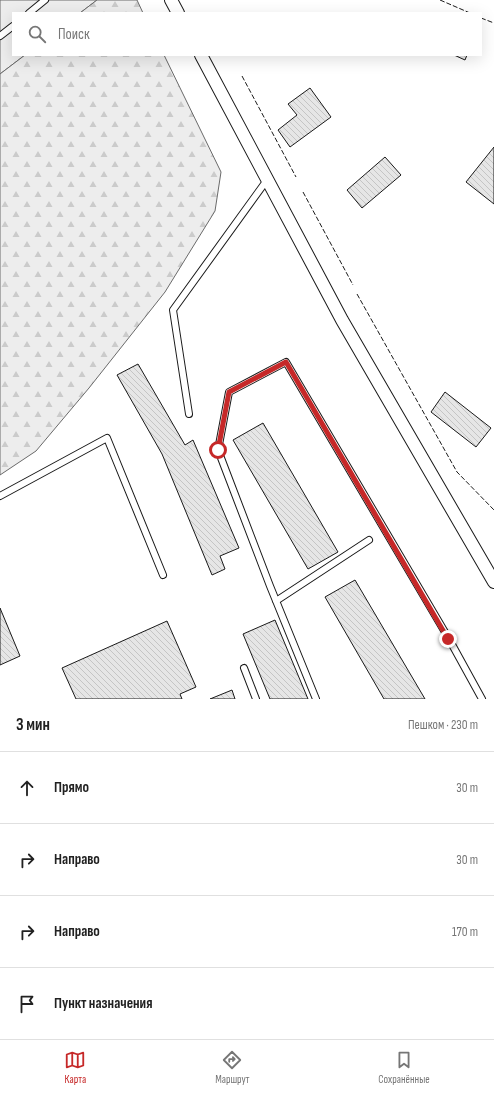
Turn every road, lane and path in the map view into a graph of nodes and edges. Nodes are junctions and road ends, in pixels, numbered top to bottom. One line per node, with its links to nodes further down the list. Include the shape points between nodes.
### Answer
1 (45, 0): 3 (lane)
2 (171, 0): 4 (street)
3 (30, 12)
4 (177, 12)
5 (12, 27): 6 (lane)
6 (0, 36)
7 (202, 56): 8 (street)
8 (267, 180): 9 (lane, via 173,310); 13 (street, via 342,320)
9 (188, 414)
10 (0, 496): 12 (lane, via 108,438)
11 (369, 540): 14 (lane)
12 (163, 575)
13 (494, 582)
14 (276, 601): 17 (lane); 18 (lane, via 218,450 229,392 286,362)
15 (244, 668): 16 (lane)
16 (256, 699)
17 (316, 699)
18 (482, 699)

